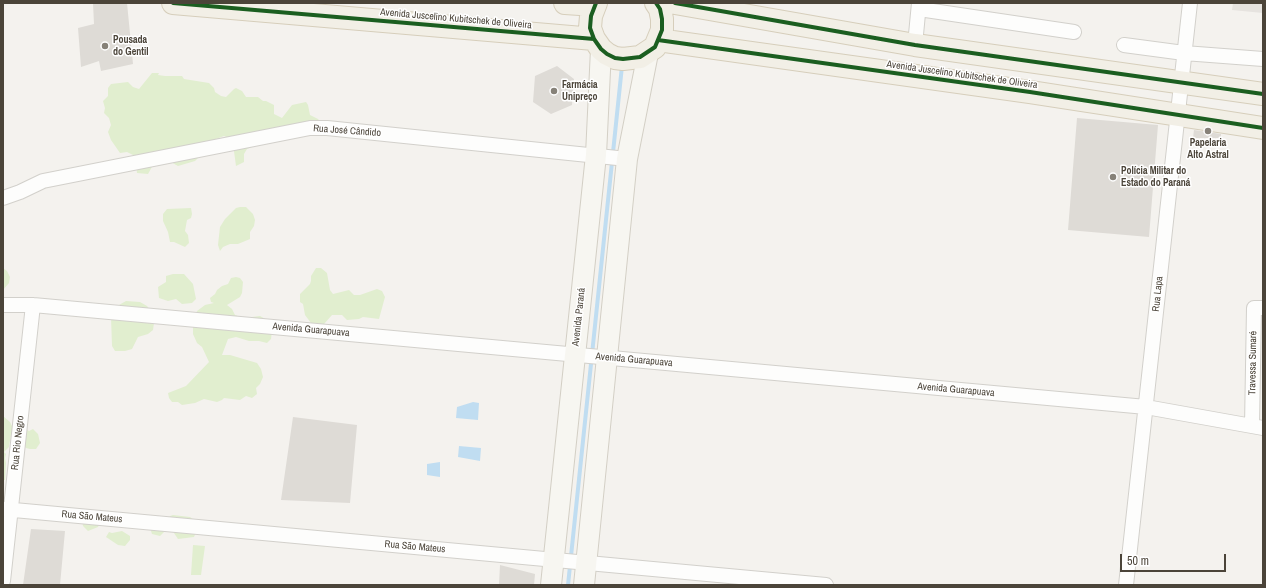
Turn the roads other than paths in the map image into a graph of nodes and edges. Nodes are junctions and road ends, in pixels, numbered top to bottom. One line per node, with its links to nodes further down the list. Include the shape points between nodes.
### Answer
1 (174, 3): 9 (main road, Avenida Juscelino Kubitschek de Oliveira)
2 (565, 3): 6 (main road)
3 (656, 3): 12 (main road, via 660,9 662,30)
4 (675, 3): 10 (main road)
5 (1190, 3): 13 (street, Rua Lapa)
6 (595, 4): 9 (main road, via 590,28)
7 (919, 6): 8 (street); 10 (street)
8 (1074, 32)
9 (597, 44): 12 (main road, via 611,56 623,59 640,57); 19 (street, Avenida Paraná)
10 (915, 45): 15 (main road)
11 (1124, 45): 13 (street)
12 (653, 47): 17 (main road, Avenida Juscelino Kubitschek de Oliveira, via 1030,92); 20 (street)
13 (1184, 53): 14 (street); 15 (street, Rua Lapa)
14 (1263, 59)
15 (1182, 82): 16 (main road); 17 (street, Rua Lapa)
16 (1263, 94)
17 (1178, 115): 18 (main road, Avenida Juscelino Kubitschek de Oliveira); 27 (street, Rua Lapa)
18 (1263, 128)
19 (596, 155): 20 (street, Rua José Cândido); 21 (street, Rua José Cândido, via 310,128 43,181); 25 (street, Avenida Paraná)
20 (627, 159): 26 (street)
21 (3, 198)
22 (3, 305): 23 (street, Avenida Guarapuava)
23 (33, 305): 25 (street, Avenida Guarapuava); 29 (street, Rua Rio Negro)
24 (1263, 308): 28 (street, Travessa Sumaré, via 1254,308)
25 (577, 355): 26 (street, Avenida Guarapuava); 30 (street, Avenida Paraná)
26 (604, 357): 27 (street, Avenida Guarapuava); 31 (street)
27 (1146, 407): 28 (street, Avenida Guarapuava); 36 (street, Rua Lapa)
28 (1258, 427)
29 (7, 509): 30 (street, Rua São Mateus); 32 (street, Rua Rio Negro)
30 (558, 560): 31 (street, Rua São Mateus); 33 (street, Avenida Paraná)
31 (583, 562): 34 (street); 35 (street, Rua São Mateus)
32 (3, 581)
33 (551, 585)
34 (584, 585)
35 (826, 585)
36 (1126, 585)

